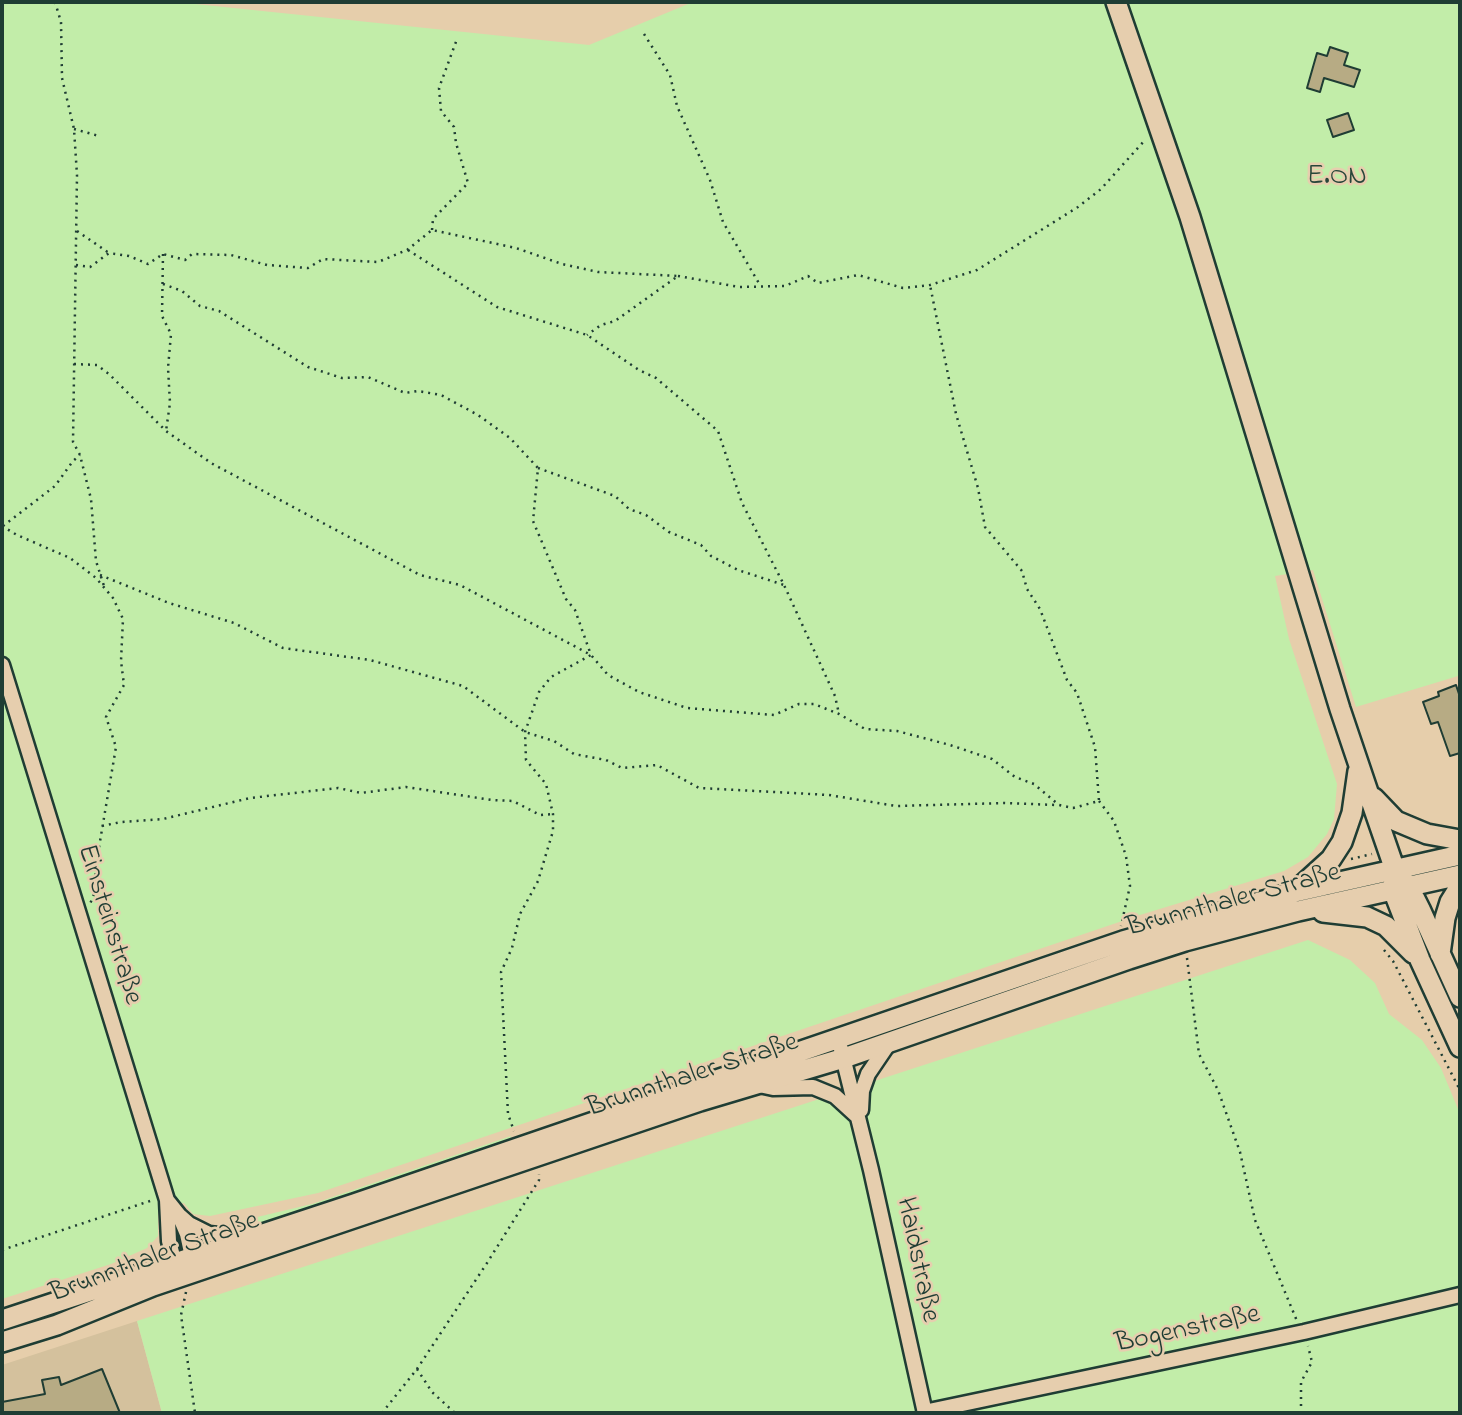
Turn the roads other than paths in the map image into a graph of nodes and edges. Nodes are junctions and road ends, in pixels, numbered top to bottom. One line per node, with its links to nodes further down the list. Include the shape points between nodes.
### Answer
1 (1116, 2): 3 (main road, via 1190,218)
2 (2, 665): 22 (street, Einsteinstraße)
3 (1359, 766): 4 (main road); 11 (main road, via 1342,842 1331,859)
4 (1367, 789): 5 (main road, via 1396,821 1427,834); 7 (main road)
5 (1460, 840)
6 (1460, 855): 7 (main road, Brunnthaler Straße)
7 (1395, 870): 10 (main road); 11 (main road, Brunnthaler Straße)
8 (1460, 875): 10 (main road, Brunnthaler Straße)
9 (1460, 886): 13 (main road, via 1445,918)
10 (1401, 888): 12 (main road, Brunnthaler Straße); 13 (main road); 14 (main road)
11 (1295, 891): 16 (main road, Brunnthaler Straße, via 1123,941)
12 (1298, 911): 14 (main road, via 1367,917 1386,926); 17 (main road, Brunnthaler Straße, via 1185,941)
13 (1440, 955): 15 (main road)
14 (1420, 960): 18 (main road)
15 (1460, 997)
16 (837, 1038): 19 (street, Haidstraße); 24 (main road, Brunnthaler Straße)
17 (891, 1041): 19 (main road, Brunnthaler Straße); 21 (street, Haidstraße, via 867,1074)
18 (1460, 1047)
19 (844, 1058): 20 (main road, Brunnthaler Straße); 21 (street, Haidstraße)
20 (757, 1085): 21 (street, via 813,1087 835,1096); 25 (main road, Brunnthaler Straße)
21 (859, 1118): 29 (street, Haidstraße)
22 (166, 1198): 23 (street, Einsteinstraße); 25 (street, Einsteinstraße, via 169,1241)
23 (179, 1215): 24 (street, Einsteinstraße, via 219,1236); 25 (street, Einsteinstraße, via 187,1234)
24 (271, 1232): 25 (main road, Brunnthaler Straße)
25 (186, 1265): 27 (main road, Brunnthaler Straße); 28 (main road, Brunnthaler Straße, via 57,1325)
26 (1460, 1295): 29 (street, Bogenstraße)
27 (2, 1320)
28 (2, 1342)
29 (924, 1412)

